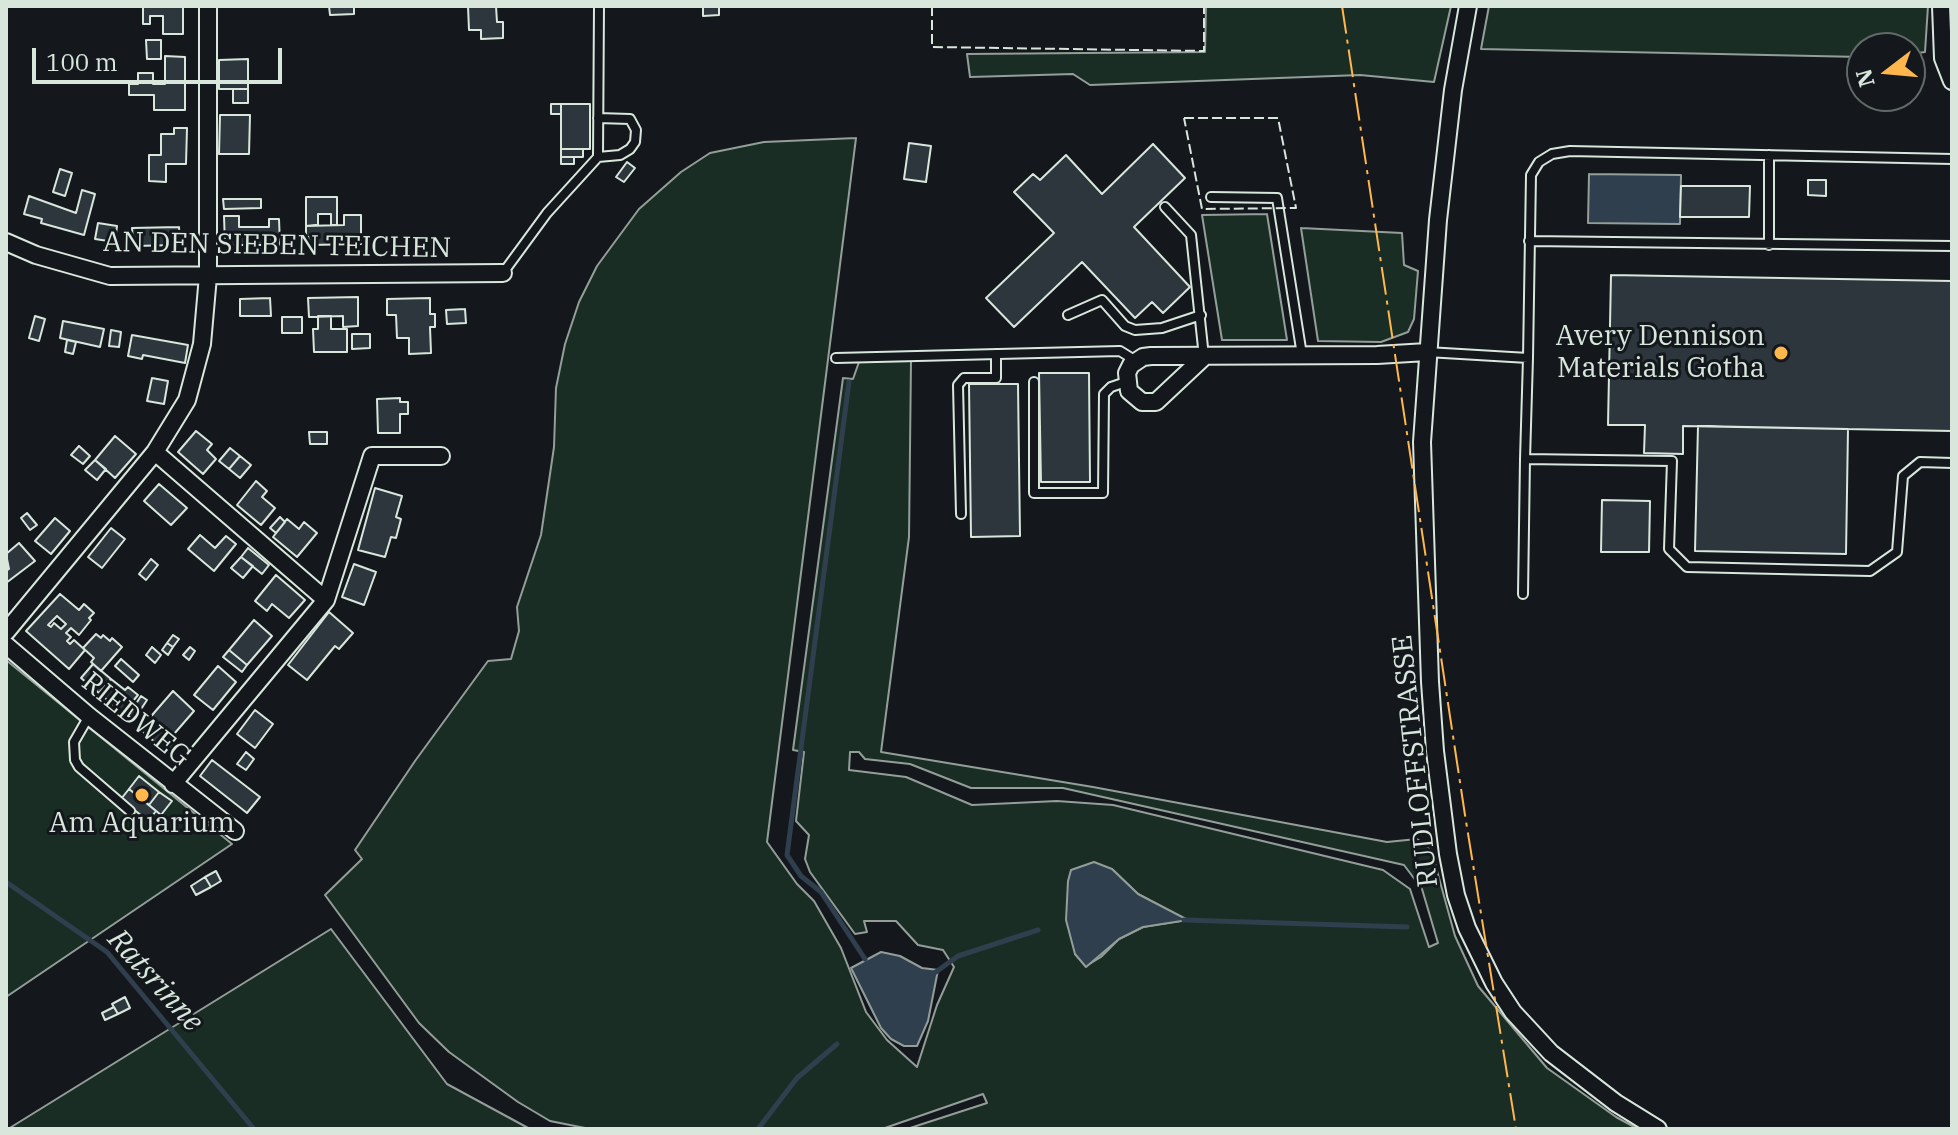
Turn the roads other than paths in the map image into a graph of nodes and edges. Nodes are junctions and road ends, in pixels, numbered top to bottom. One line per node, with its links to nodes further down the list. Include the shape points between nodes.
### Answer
1 (208, 6): 18 (street)
2 (599, 6): 7 (lane)
3 (1468, 6): 21 (street, RUDLOFFSTRASSE, via 1453,90)
4 (1941, 6): 5 (street)
5 (1947, 44): 6 (street, via 1943,58)
6 (1952, 81)
7 (598, 118): 9 (lane); 9 (lane, via 630,119 636,130 630,149)
8 (1769, 155): 10 (lane); 13 (lane, via 1552,154 1531,175); 15 (lane)
9 (598, 157): 17 (lane)
10 (1952, 159)
11 (1211, 197): 23 (lane, via 1277,198)
12 (1165, 207): 20 (lane, via 1191,235)
13 (1529, 241): 15 (lane); 26 (lane)
14 (6, 242): 18 (street, AN DEN SIEBEN TEICHEN, via 110,276)
15 (1769, 245): 16 (lane)
16 (1952, 246)
17 (503, 273): 18 (street, AN DEN SIEBEN TEICHEN)
18 (208, 276): 30 (street, via 202,344 187,400)
19 (1068, 315): 20 (lane, via 1102,300 1135,330 1162,328)
20 (1201, 315): 24 (lane)
21 (1427, 352): 23 (street); 26 (lane); 43 (street, RUDLOFFSTRASSE, via 1422,442 1427,638 1435,751 1456,895 1494,983 1531,1033 1591,1084)
22 (996, 354): 25 (lane); 27 (lane, via 1120,351); 34 (lane, via 996,378 964,378 958,385)
23 (1302, 356): 24 (street)
24 (1204, 357): 27 (street, via 1151,356); 29 (street, via 1156,402 1135,398)
25 (836, 358)
26 (1528, 358): 32 (lane)
27 (1136, 362): 29 (street)
28 (1034, 382): 29 (lane, via 1034,493 1103,493 1104,394)
29 (1126, 382)
30 (155, 452): 36 (street); 37 (street)
31 (441, 456): 36 (street, via 372,456)
32 (1525, 459): 33 (lane, via 1672,461 1669,549 1687,567 1870,571 1897,552 1903,476 1920,462); 35 (lane)
33 (1952, 463)
34 (961, 514)
35 (1523, 594)
36 (326, 600): 40 (street)
37 (6, 632)
38 (6, 645): 39 (street, RIEDWEG)
39 (89, 716): 40 (street, RIEDWEG); 41 (lane, via 74,742 75,760)
40 (173, 784): 42 (street, RIEDWEG)
41 (130, 811)
42 (235, 831)
43 (1658, 1129)

